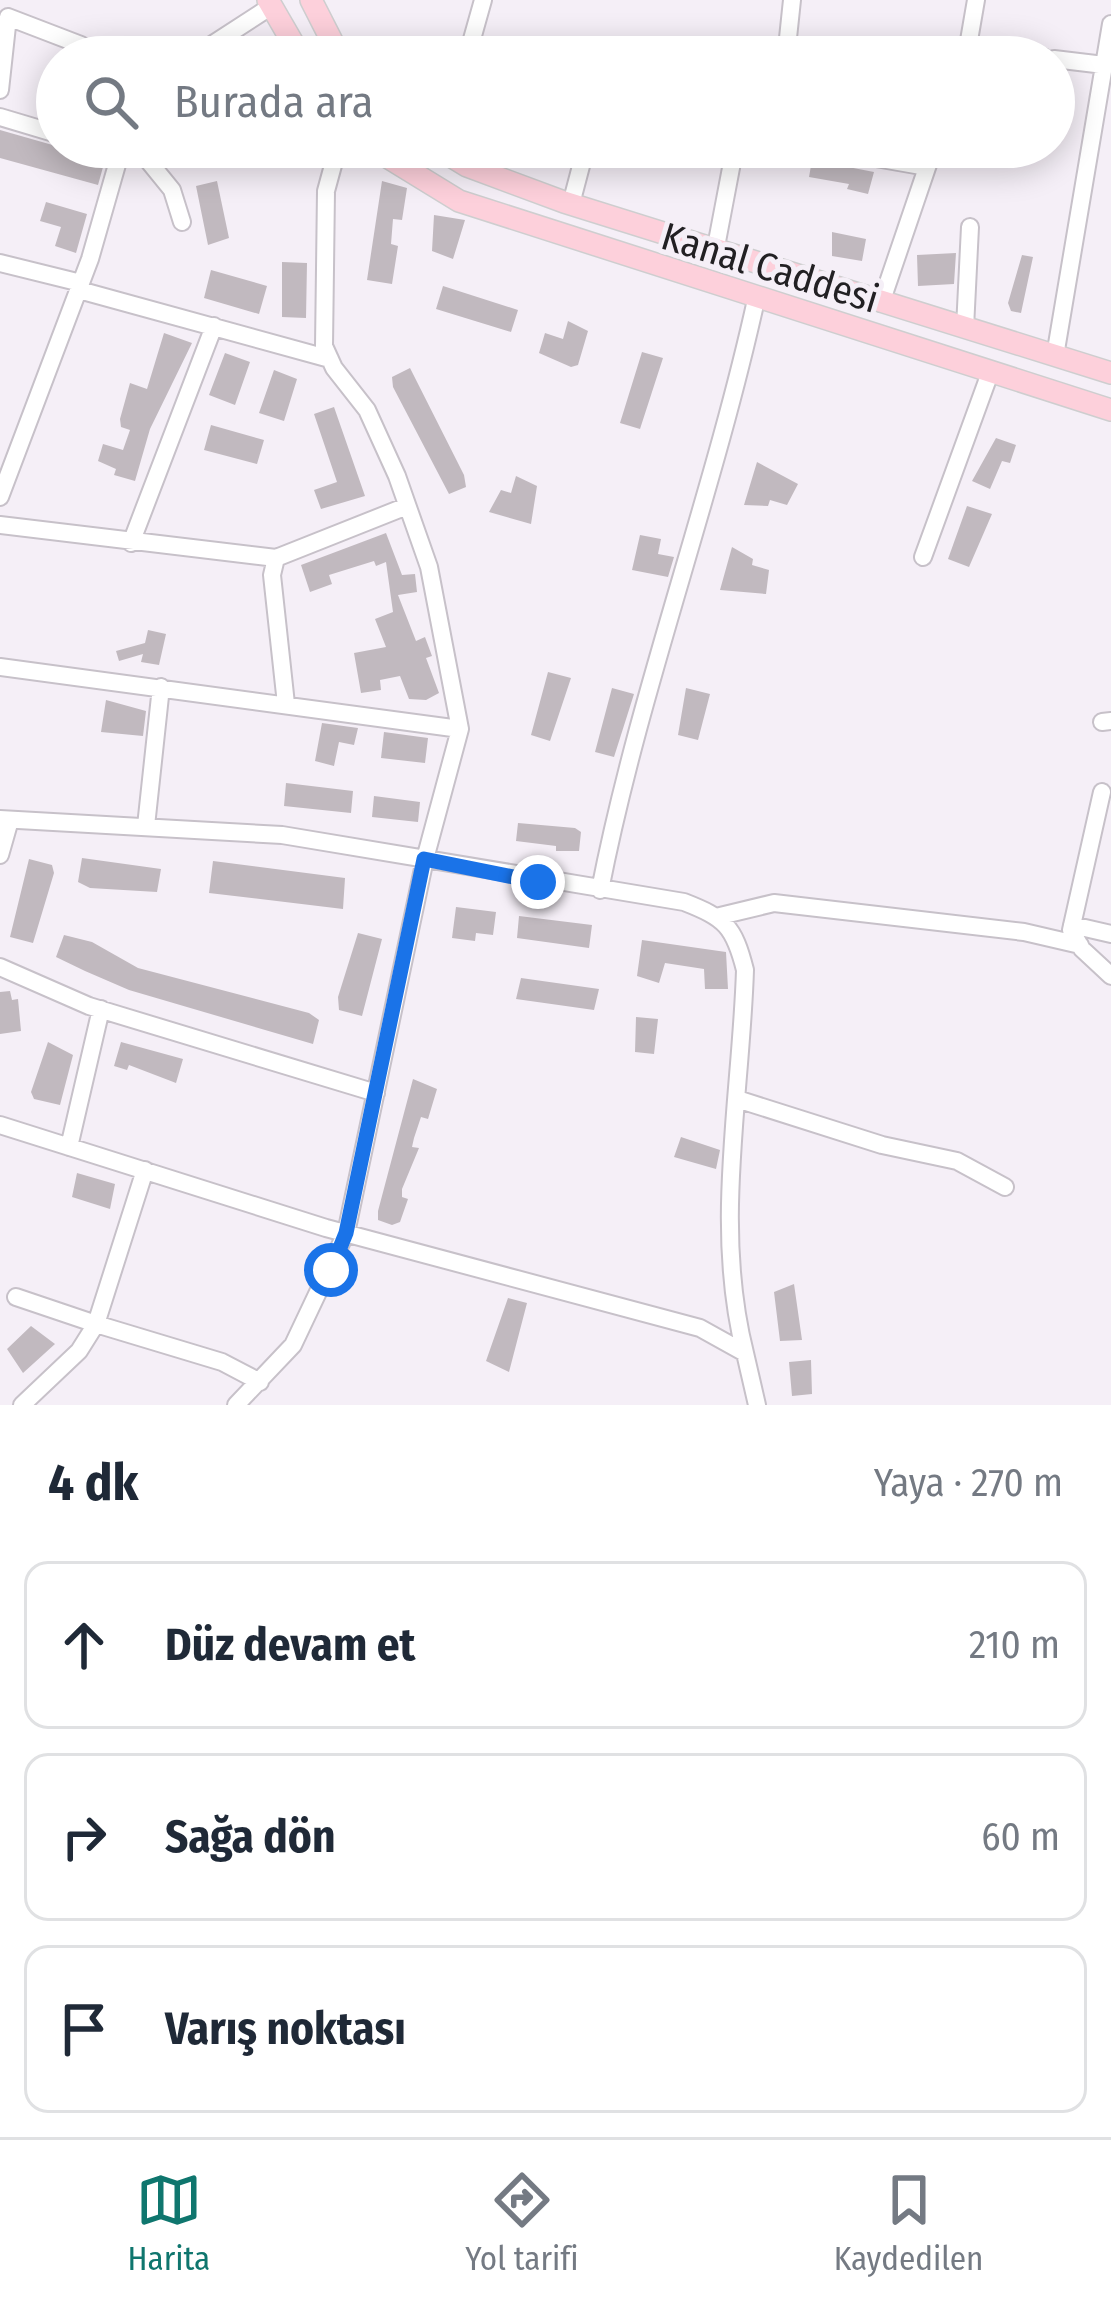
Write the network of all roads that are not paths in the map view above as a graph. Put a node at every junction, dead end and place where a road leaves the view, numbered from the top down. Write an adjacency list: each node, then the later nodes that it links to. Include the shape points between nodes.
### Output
1 (310, 0): 10 (main road)
2 (483, 0): 11 (street)
3 (792, 0): 12 (street)
4 (976, 0): 13 (street)
5 (269, 4): 8 (street); 9 (main road)
6 (1111, 24): 15 (street)
7 (58, 36): 16 (street, via 8,17)
8 (224, 36)
9 (288, 36)
10 (329, 36)
11 (472, 36)
12 (788, 36)
13 (970, 36)
14 (1075, 61): 15 (street)
15 (1104, 65): 37 (street)
16 (0, 90)
17 (0, 117): 18 (street)
18 (36, 128)
19 (115, 168): 32 (street)
20 (145, 168): 28 (street, via 172,190)
21 (332, 168): 38 (street, via 323,272)
22 (405, 168): 33 (main road, via 458,201)
23 (472, 168): 27 (main road, Kanal Caddesi)
24 (580, 168): 27 (street)
25 (731, 168): 30 (street)
26 (927, 168): 34 (street)
27 (571, 204): 30 (main road, Kanal Caddesi)
28 (182, 222)
29 (970, 227): 36 (street)
30 (715, 252): 34 (main road, Kanal Caddesi)
31 (0, 262): 32 (street)
32 (80, 286): 35 (street); 42 (street)
33 (757, 301): 39 (main road); 57 (street)
34 (880, 303): 36 (main road, Kanal Caddesi)
35 (214, 326): 38 (street); 45 (street)
36 (965, 328): 37 (main road, Kanal Caddesi)
37 (1054, 356): 40 (main road, Kanal Caddesi)
38 (330, 359): 43 (street, via 367,410)
39 (990, 373): 41 (main road); 46 (street)
40 (1111, 373)
41 (1111, 410)
42 (0, 497)
43 (407, 506): 47 (street); 51 (street, via 439,608)
44 (0, 525): 45 (street)
45 (131, 543): 47 (street)
46 (923, 557)
47 (276, 558): 50 (street)
48 (0, 668): 49 (street)
49 (160, 687): 50 (street); 54 (street)
50 (286, 704): 51 (street)
51 (460, 729): 56 (street)
52 (1102, 792): 59 (street)
53 (5, 819): 54 (street); 55 (street)
54 (146, 826): 56 (street, via 282,835)
55 (0, 855)
56 (424, 859): 57 (street); 65 (street)
57 (600, 890): 58 (street, via 684,902)
58 (720, 916): 61 (street, via 774,903); 66 (street, via 745,970)
59 (1072, 925): 60 (street); 61 (street)
60 (1111, 934)
61 (1080, 945): 63 (street)
62 (0, 967): 64 (street)
63 (1111, 976)
64 (101, 1010): 65 (street); 68 (street)
65 (376, 1093): 71 (street)
66 (737, 1099): 70 (street, via 957,1161); 74 (street, via 729,1216 733,1306)
67 (0, 1125): 68 (street)
68 (69, 1147): 69 (street)
69 (145, 1170): 71 (street); 73 (street)
70 (1005, 1187)
71 (346, 1233): 74 (street, via 700,1328); 75 (street, via 293,1345)
72 (16, 1298): 73 (street)
73 (95, 1324): 75 (street, via 222,1362); 76 (street, via 79,1351)
74 (745, 1353): 78 (street)
75 (260, 1382): 77 (street)
76 (22, 1405)
77 (236, 1405)
78 (758, 1405)

